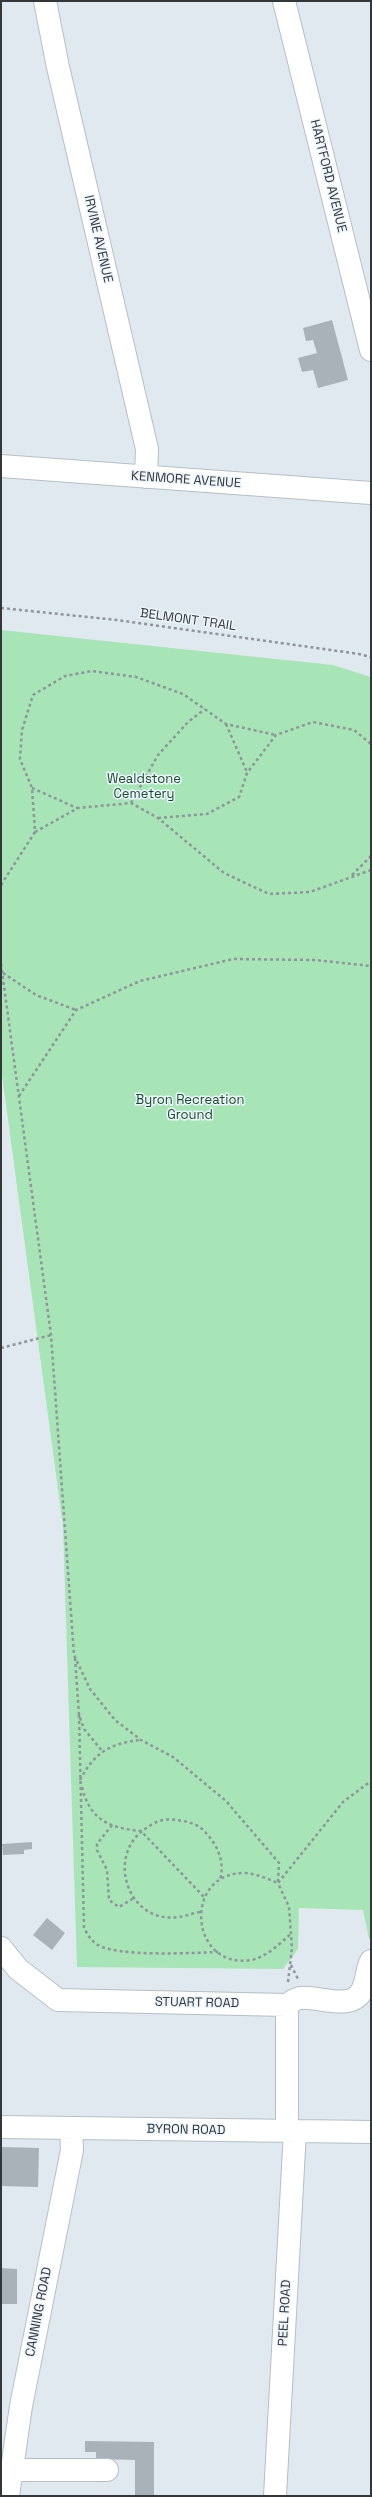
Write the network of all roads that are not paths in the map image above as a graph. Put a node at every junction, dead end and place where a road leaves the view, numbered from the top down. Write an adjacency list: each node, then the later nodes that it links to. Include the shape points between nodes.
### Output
1 (45, 1): 5 (street, IRVINE AVENUE, via 147,449)
2 (284, 1): 3 (street, HARTFORD AVENUE)
3 (371, 350)
4 (1, 466): 5 (street, KENMORE AVENUE)
5 (146, 477): 6 (street, KENMORE AVENUE)
6 (371, 493)
7 (1, 1948): 9 (street, STUART ROAD, via 18,1968 58,2000)
8 (371, 1961): 9 (street, STUART ROAD, via 366,1983 358,1997 345,2001 300,1998)
9 (287, 2004): 12 (street)
10 (1, 2127): 11 (street, BYRON ROAD)
11 (71, 2128): 12 (street, BYRON ROAD); 14 (street, CANNING ROAD, via 72,2150 21,2406)
12 (291, 2131): 13 (street, BYRON ROAD); 17 (street, PEEL ROAD)
13 (371, 2132)
14 (11, 2470): 15 (street); 16 (street, CANNING ROAD)
15 (107, 2470)
16 (8, 2496)
17 (275, 2496)

